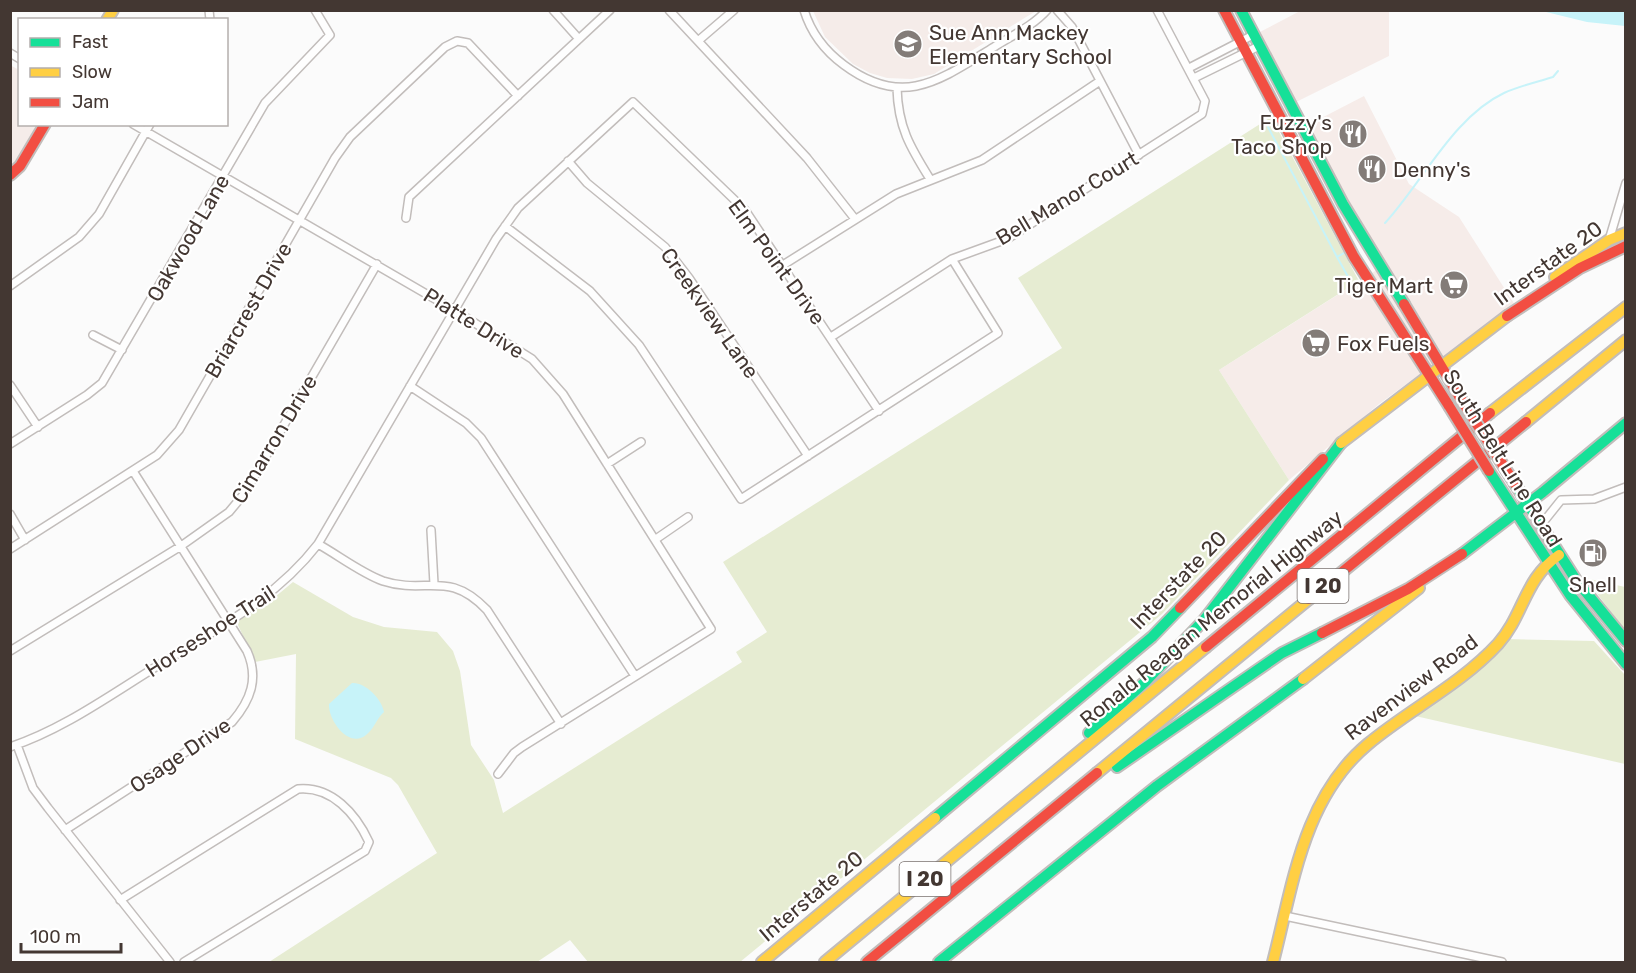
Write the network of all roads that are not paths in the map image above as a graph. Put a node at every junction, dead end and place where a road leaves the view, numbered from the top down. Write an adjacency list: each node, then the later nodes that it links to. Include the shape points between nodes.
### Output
1 (315, 10): 33 (street, Oakwood Lane, via 330,35 272,94)
2 (553, 10): 13 (street)
3 (610, 10): 13 (street)
4 (669, 10): 14 (street)
5 (734, 10): 14 (street)
6 (804, 10): 21 (street, via 820,43 838,61 860,76)
7 (1047, 10): 21 (street, via 947,76 911,88)
8 (1057, 10): 20 (street, via 1072,27)
9 (1157, 10): 18 (street)
10 (1224, 10): 15 (main road, South Belt Line Road)
11 (1241, 10): 12 (main road, South Belt Line Road)
12 (1253, 35): 15 (street); 16 (main road, South Belt Line Road)
13 (579, 39): 22 (street)
14 (698, 41): 39 (street, via 807,158)
15 (1240, 42): 17 (main road, South Belt Line Road); 18 (street)
16 (1259, 46): 17 (street); 30 (main road, South Belt Line Road)
17 (1245, 53): 19 (street); 31 (main road, South Belt Line Road)
18 (1189, 68): 19 (street)
19 (1194, 78): 28 (street, Bell Manor Court, via 1205,101 1202,114)
20 (1100, 81): 28 (street); 34 (street, via 982,160)
21 (897, 88): 34 (street, via 903,131)
22 (518, 96): 38 (street, via 409,197); 40 (street, Briarcrest Drive, via 468,43 457,41 445,47 350,137)
23 (633, 102): 29 (street, Horseshoe Trail); 47 (street, Elm Point Drive, via 745,210)
24 (44, 126): 32 (main road, via 20,166)
25 (137, 126): 27 (street, Platte Drive)
26 (149, 126): 27 (street)
27 (146, 132): 33 (street, Platte Drive); 50 (street, via 99,214 79,237)
28 (1138, 155): 45 (street, Bell Manor Court, via 1007,239)
29 (568, 161): 41 (street, Horseshoe Trail, via 518,208); 68 (street, Creekview Lane, via 587,183 665,247)
30 (1323, 167): 31 (main road); 36 (main road, South Belt Line Road)
31 (1311, 174): 37 (main road, South Belt Line Road)
32 (10, 175)
33 (224, 177): 40 (street, Platte Drive); 57 (street, Oakwood Lane)
34 (930, 179): 39 (street)
35 (1626, 183): 43 (street)
36 (1343, 204): 37 (main road); 48 (main road, South Belt Line Road)
37 (1330, 211): 49 (main road, South Belt Line Road)
38 (406, 218)
39 (855, 219): 47 (street)
40 (300, 220): 46 (street, Platte Drive); 70 (street, Briarcrest Drive, via 179,430 157,455)
41 (505, 226): 52 (street, Horseshoe Trail); 68 (street, via 590,291 639,345 741,499)
42 (1626, 233): 43 (main road, Interstate 20)
43 (1609, 240): 53 (main road, Interstate 20)
44 (1626, 246): 53 (main road, via 1580,268)
45 (952, 259): 55 (street, Bell Manor Court); 62 (street, via 998,333)
46 (377, 264): 52 (street, Platte Drive); 81 (street, Cimarron Drive, via 244,494 229,512)
47 (783, 265): 55 (street, Elm Point Drive)
48 (1384, 274): 49 (main road); 58 (main road, South Belt Line Road)
49 (1370, 283): 59 (main road, South Belt Line Road)
50 (10, 286)
51 (1626, 307): 95 (main road, Ronald Reagan Memorial Highway / I 20, via 1547,366)
52 (454, 310): 61 (street, Horseshoe Trail); 69 (street, Platte Drive, via 532,359 563,394)
53 (1507, 316): 58 (main road, Interstate 20)
54 (93, 335): 57 (street)
55 (831, 337): 62 (street, Elm Point Drive)
56 (1626, 340): 97 (main road, I 20)
57 (122, 350): 64 (street, Oakwood Lane, via 102,382)
58 (1441, 366): 59 (main road, Interstate 20); 72 (main road, South Belt Line Road, bridge)
59 (1428, 375): 66 (main road, Interstate 20); 73 (main road, South Belt Line Road, bridge)
60 (10, 385): 64 (street)
61 (410, 386): 80 (street, Horseshoe Trail); 91 (street, via 482,438)
62 (879, 411): 68 (street)
63 (1626, 423): 72 (main road)
64 (38, 427): 67 (street, Oakwood Lane)
65 (641, 442): 69 (street)
66 (1341, 443): 95 (main road, via 1183,644); 102 (main road, Interstate 20, via 1152,637)
67 (10, 444)
68 (808, 456)
69 (607, 464): 78 (street, Platte Drive)
70 (133, 471): 79 (street, Briarcrest Drive); 81 (street, Osage Drive)
71 (1626, 487): 76 (street, via 1594,499 1561,500)
72 (1527, 504): 73 (main road); 76 (main road, South Belt Line Road)
73 (1515, 513): 83 (main road); 85 (main road, South Belt Line Road)
74 (10, 514): 79 (street)
75 (688, 517): 78 (street)
76 (1541, 525): 84 (main road, South Belt Line Road)
77 (431, 530): 86 (street)
78 (656, 539): 91 (street, Platte Drive, via 711,630)
79 (25, 540): 82 (street, Briarcrest Drive)
80 (318, 544): 86 (street, via 383,581); 87 (street, Horseshoe Trail, via 279,587)
81 (181, 546): 87 (street, Osage Drive); 89 (street, Cimarron Drive)
82 (10, 549)
83 (1462, 554): 97 (main road, via 1408,589 1245,676); 105 (main road, via 1332,658 1157,786)
84 (1559, 555): 85 (main road, Ravenview Road); 88 (main road, South Belt Line Road)
85 (1547, 564): 90 (main road, South Belt Line Road); 99 (main road, Ravenview Road, via 1537,573 1508,632 1482,661 1380,732 1355,753 1326,790 1306,833)
86 (434, 584): 92 (street, via 464,591 487,610)
87 (229, 621): 93 (street, Horseshoe Trail, via 90,708); 96 (street, Osage Drive, via 247,651 255,678 241,712 221,731)
88 (1626, 641)
89 (10, 651)
90 (1626, 664)
91 (635, 676): 92 (street)
92 (561, 724): 94 (street, via 514,753)
93 (14, 746): 96 (street, via 33,788)
94 (498, 774)
95 (1025, 795): 103 (main road, Ronald Reagan Memorial Highway / I 20)
96 (65, 830): 98 (street)
97 (1022, 835): 104 (main road, I 20)
98 (120, 900): 100 (street); 101 (street, via 298,789 318,790 348,808 369,842 365,851)
99 (1285, 916): 106 (main road, Ravenview Road); 107 (street)
100 (170, 963)
101 (184, 963)
102 (762, 963)
103 (825, 963)
104 (867, 963)
105 (939, 963)
106 (1273, 963)
107 (1502, 963)

